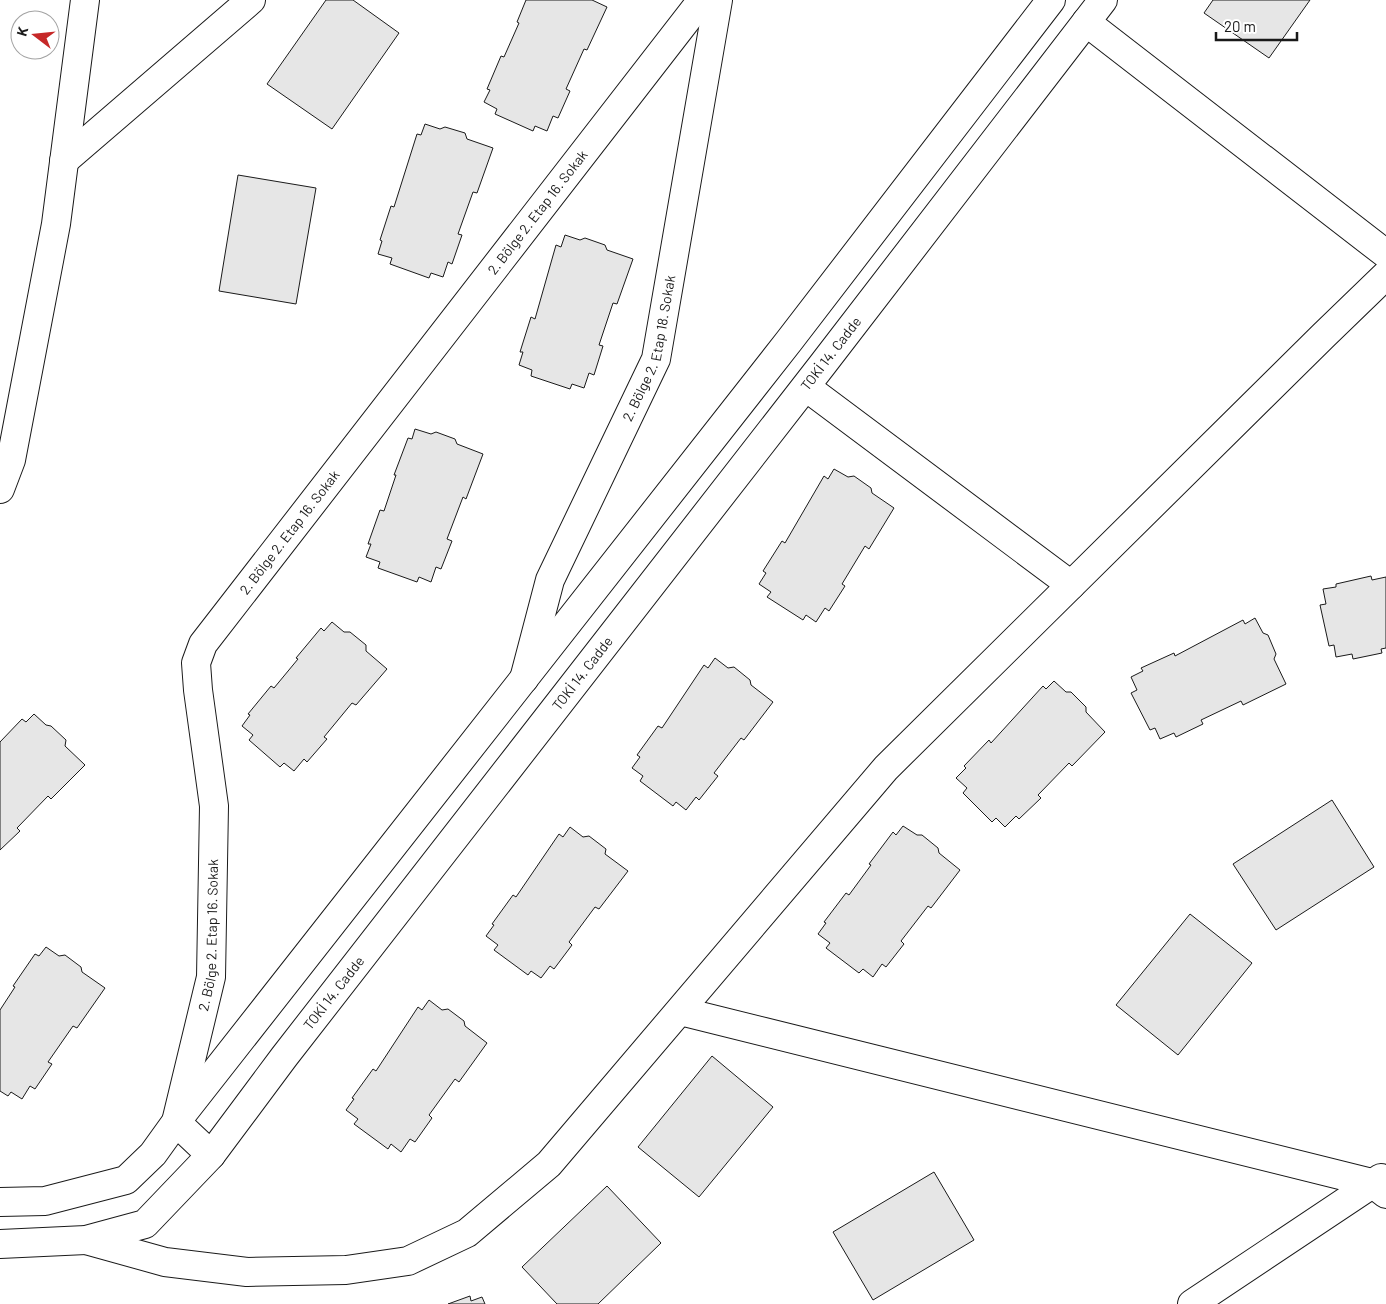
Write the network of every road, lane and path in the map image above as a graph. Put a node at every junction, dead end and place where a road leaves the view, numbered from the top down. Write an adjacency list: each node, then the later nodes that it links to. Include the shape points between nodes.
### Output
1 (85, 0): 8 (street)
2 (251, 0): 8 (street)
3 (702, 0): 16 (street, 2. Bölge 2. Etap 16. Sokak, via 203,644 196,663 214,806 211,977)
4 (718, 0): 14 (street, 2. Bölge 2. Etap 18. Sokak, via 656,359 550,580)
5 (1051, 0): 14 (street, via 789,342)
6 (1103, 0): 7 (street, TOKİ 14. Cadde)
7 (1086, 22): 9 (street); 11 (street, TOKİ 14. Cadde)
8 (64, 161): 12 (street, via 56,224 12,460)
9 (1386, 254)
10 (1386, 275): 13 (street)
11 (806, 387): 13 (street); 17 (street, TOKİ 14. Cadde)
12 (0, 489)
13 (1071, 585): 15 (street, via 886,768)
14 (524, 679): 16 (street)
15 (680, 1011): 18 (street); 20 (street, via 549,1164 467,1233 408,1262 346,1270 247,1272 165,1262)
16 (176, 1122): 17 (street); 19 (street, via 153,1154 126,1180 45,1201)
17 (211, 1155): 20 (street, TOKİ 14. Cadde, via 145,1224)
18 (1381, 1184): 22 (street)
19 (0, 1202)
20 (86, 1240): 21 (street, TOKİ 14. Cadde)
21 (0, 1244)
22 (1192, 1304)

